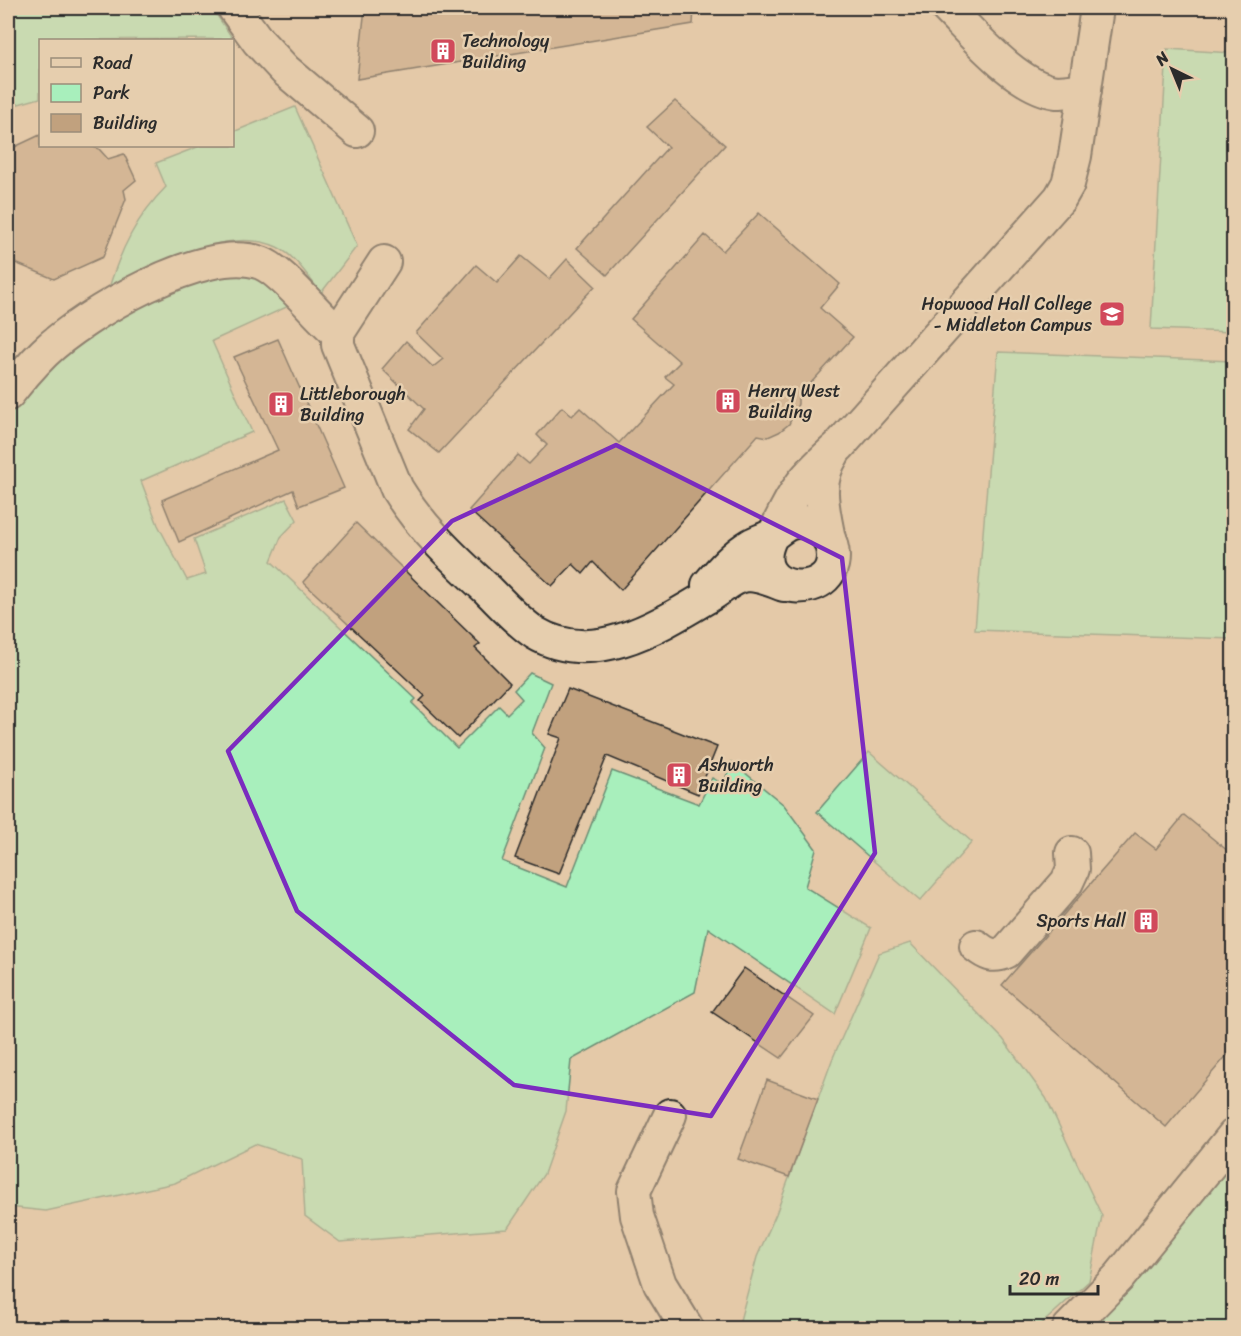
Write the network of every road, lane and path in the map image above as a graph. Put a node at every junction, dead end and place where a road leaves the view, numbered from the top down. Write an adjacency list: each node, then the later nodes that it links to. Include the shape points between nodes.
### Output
1 (234, 8): 5 (street, via 285,70)
2 (947, 8): 4 (street, via 1005,64 1040,87 1057,92)
3 (1099, 12): 4 (street)
4 (1085, 89): 9 (street, via 1072,172 1060,198)
5 (357, 131)
6 (384, 262): 7 (street)
7 (338, 333): 8 (street, via 274,270 246,258 230,258 204,263 162,280 90,317 45,352); 13 (street, via 338,345 397,489 409,509 521,621 547,639 590,647 635,636)
8 (8, 394)
9 (839, 446): 10 (street, via 798,487); 11 (street, via 828,462 821,488)
10 (774, 532): 11 (street, via 786,524 809,523); 12 (street, via 766,545 765,557 768,569); 13 (street, via 729,561)
11 (829, 539): 12 (street, via 832,562 822,579 806,588)
12 (784, 585): 13 (street, via 747,575)
13 (691, 606)
14 (1072, 853): 15 (street, via 1073,869 1067,882 1006,952 998,956 987,954)
15 (976, 946)
16 (670, 1115): 18 (street, via 634,1191 637,1216 660,1284)
17 (1233, 1135): 19 (street, via 1119,1277)
18 (687, 1329)
19 (1069, 1329)

